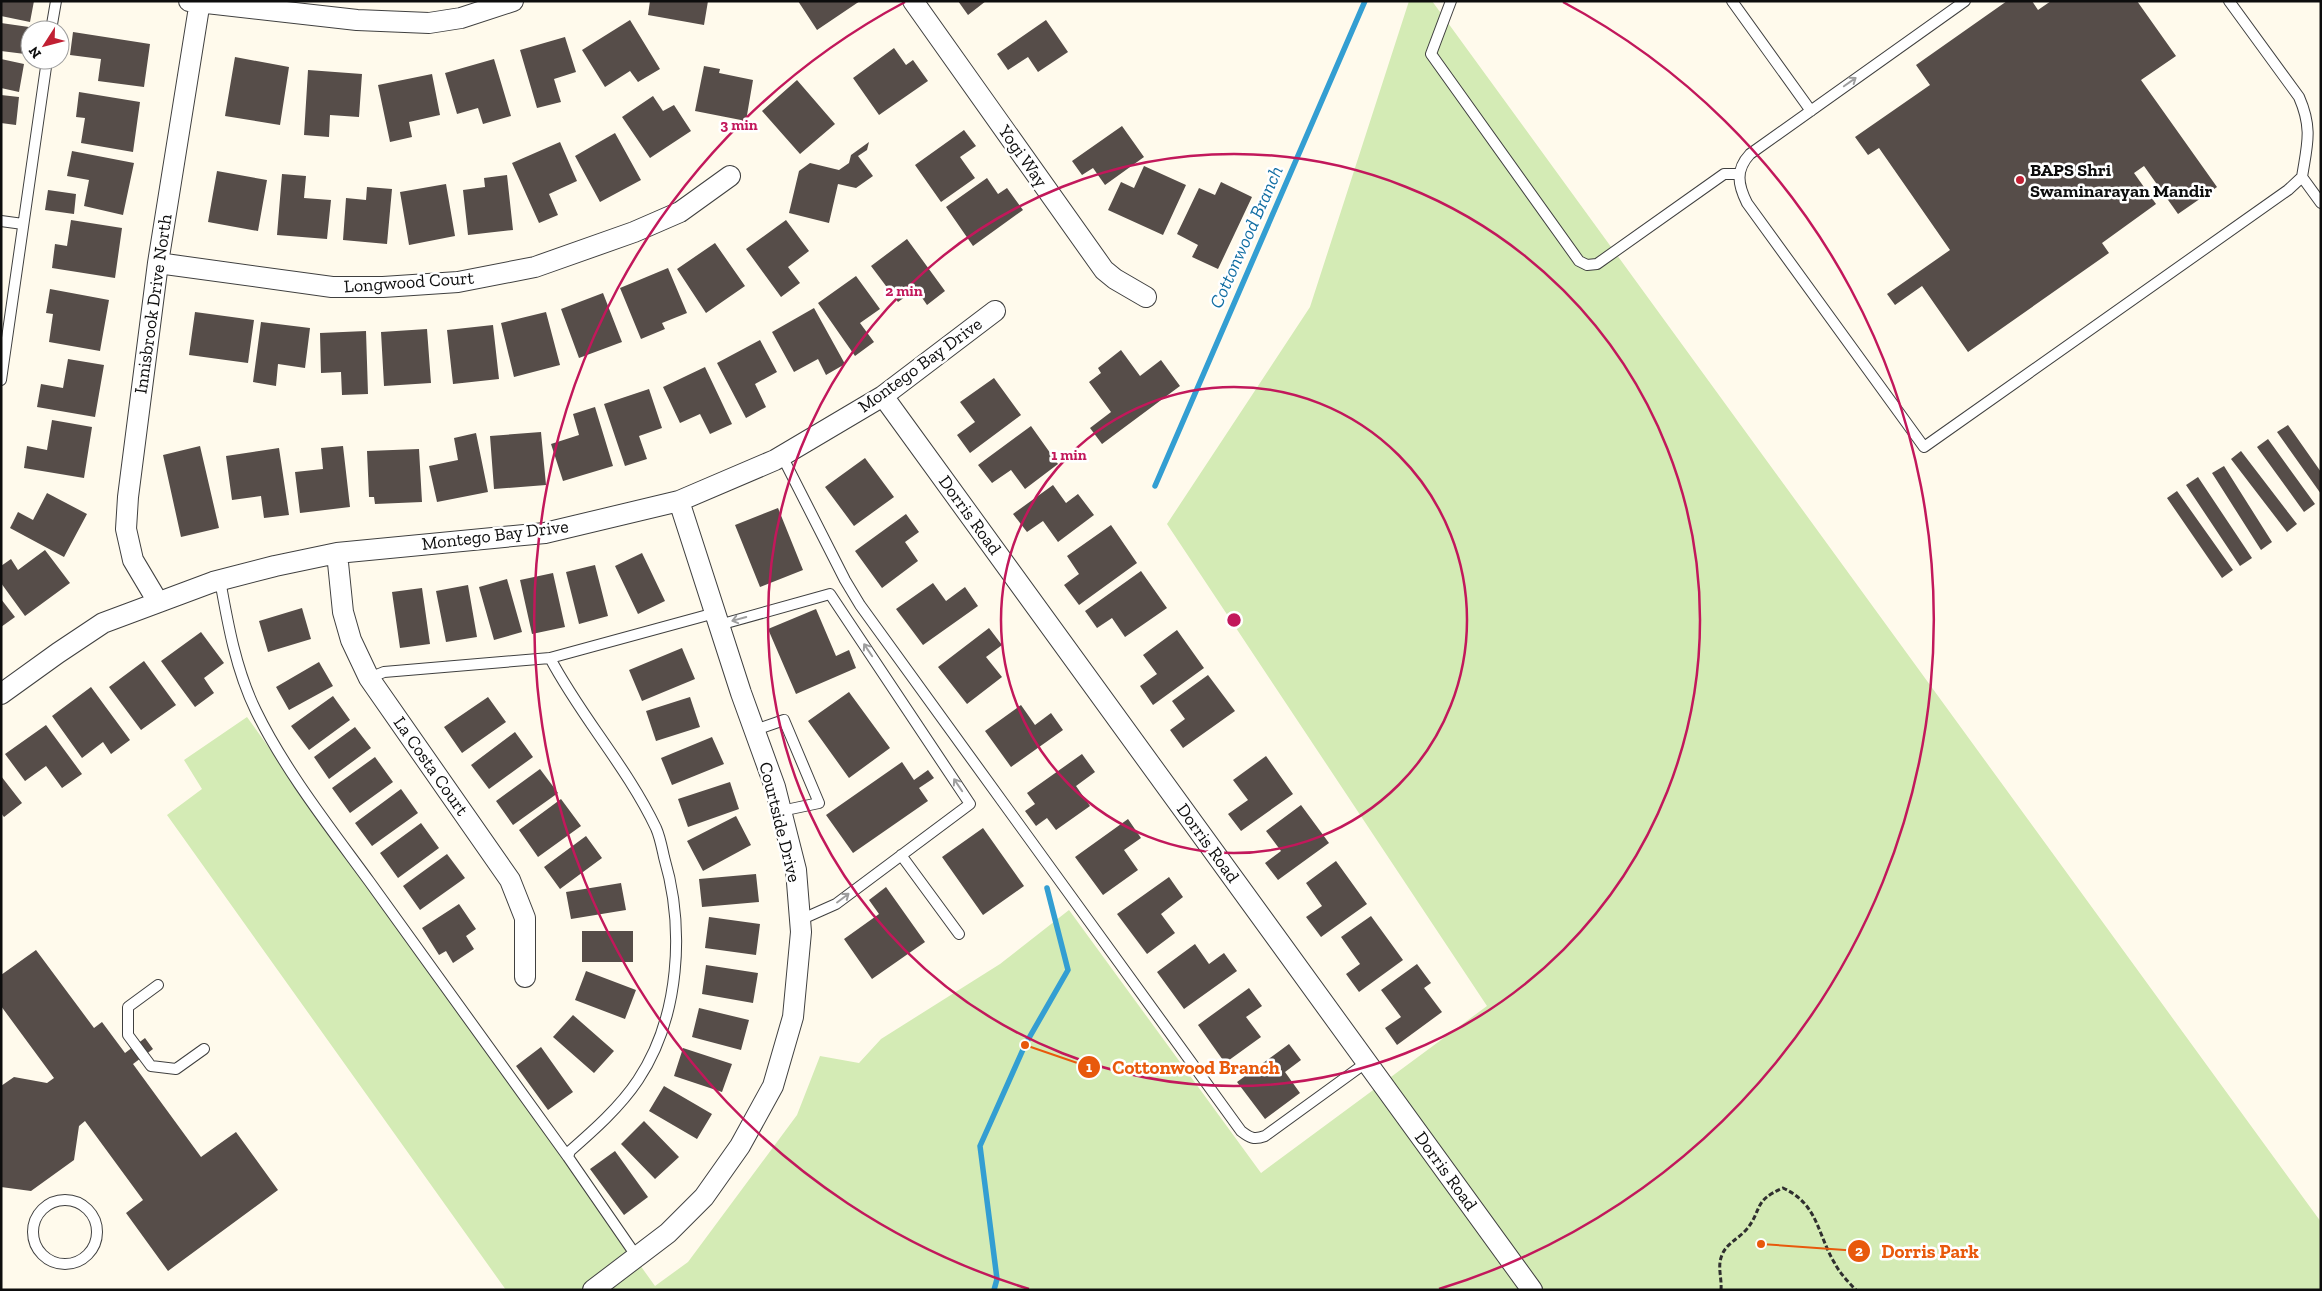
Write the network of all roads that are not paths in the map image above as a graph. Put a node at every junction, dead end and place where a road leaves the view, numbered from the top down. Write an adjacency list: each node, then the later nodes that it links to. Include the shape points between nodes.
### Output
1 (56, 1): 9 (lane)
2 (513, 1): 8 (street, via 461,18 429,23 357,20)
3 (913, 1): 19 (street, Yogi Way, via 1104,270)
4 (1451, 1): 12 (lane, via 1431,54 1579,262 1597,264 1724,174)
5 (1732, 1): 11 (lane)
6 (1965, 1): 11 (lane, one-way to 6)
7 (2230, 1): 14 (lane, via 2299,97 2307,115 2309,131)
8 (196, 2): 18 (street, Innisbrook Drive North)
9 (53, 20)
10 (46, 70): 17 (lane)
11 (1811, 111): 12 (lane, via 1750,154)
12 (1739, 174): 14 (lane, via 1739,188 1747,203 1924,447)
13 (730, 176): 18 (street, Longwood Court, via 680,212 634,232 535,267 458,282 332,287)
14 (2302, 178): 15 (lane)
15 (2321, 203)
16 (1, 221): 17 (lane)
17 (23, 224): 21 (lane)
18 (158, 263): 27 (street, Innisbrook Drive North, via 126,529 132,560)
19 (1146, 297)
20 (995, 311): 22 (street, Montego Bay Drive)
21 (1, 380)
22 (884, 396): 23 (street, Montego Bay Drive); 40 (street, Dorris Road)
23 (782, 456): 24 (street, Montego Bay Drive); 40 (lane, via 860,605 1241,1131 1250,1138 1265,1136)
24 (679, 501): 25 (street, Montego Bay Drive, via 545,534); 28 (street, Courtside Drive)
25 (336, 553): 26 (street, Montego Bay Drive); 30 (street, La Costa Court, via 343,612 351,640)
26 (220, 580): 27 (street, Montego Bay Drive); 41 (lane, via 230,634 243,677 268,733 322,815)
27 (158, 602): 31 (street, Montego Bay Drive, via 103,624)
28 (717, 619): 29 (lane); 32 (street, Courtside Drive); 34 (lane, one-way to 28, via 970,804 830,594)
29 (550, 658): 30 (lane, via 384,672); 41 (lane, via 567,691 633,785 656,830 669,874 676,915 676,967 668,1007 654,1049 638,1079 618,1104 570,1151)
30 (369, 678): 37 (street, La Costa Court, via 510,880 525,918)
31 (1, 694)
32 (755, 730): 33 (street, Courtside Drive); 33 (lane, via 784,720 819,804)
33 (781, 811): 35 (street, Courtside Drive, via 796,870)
34 (901, 855): 35 (lane, one-way to 34, via 836,904); 36 (lane)
35 (800, 920): 42 (street, Courtside Drive, via 793,1017 773,1086 740,1146 704,1197 668,1233)
36 (959, 934)
37 (525, 976)
38 (158, 985): 39 (lane, via 128,1007 128,1035 151,1066 176,1069)
39 (204, 1049)
40 (1367, 1062): 45 (street, Dorris Road)
41 (568, 1157): 42 (lane)
42 (637, 1257): 44 (street, Courtside Drive)
43 (72, 1264): 43 (lane, via 52,1262 36,1248 33,1237 36,1217 52,1203 73,1201 91,1214 95,1224 97,1234 92,1249)
44 (593, 1290)
45 (1532, 1290)

